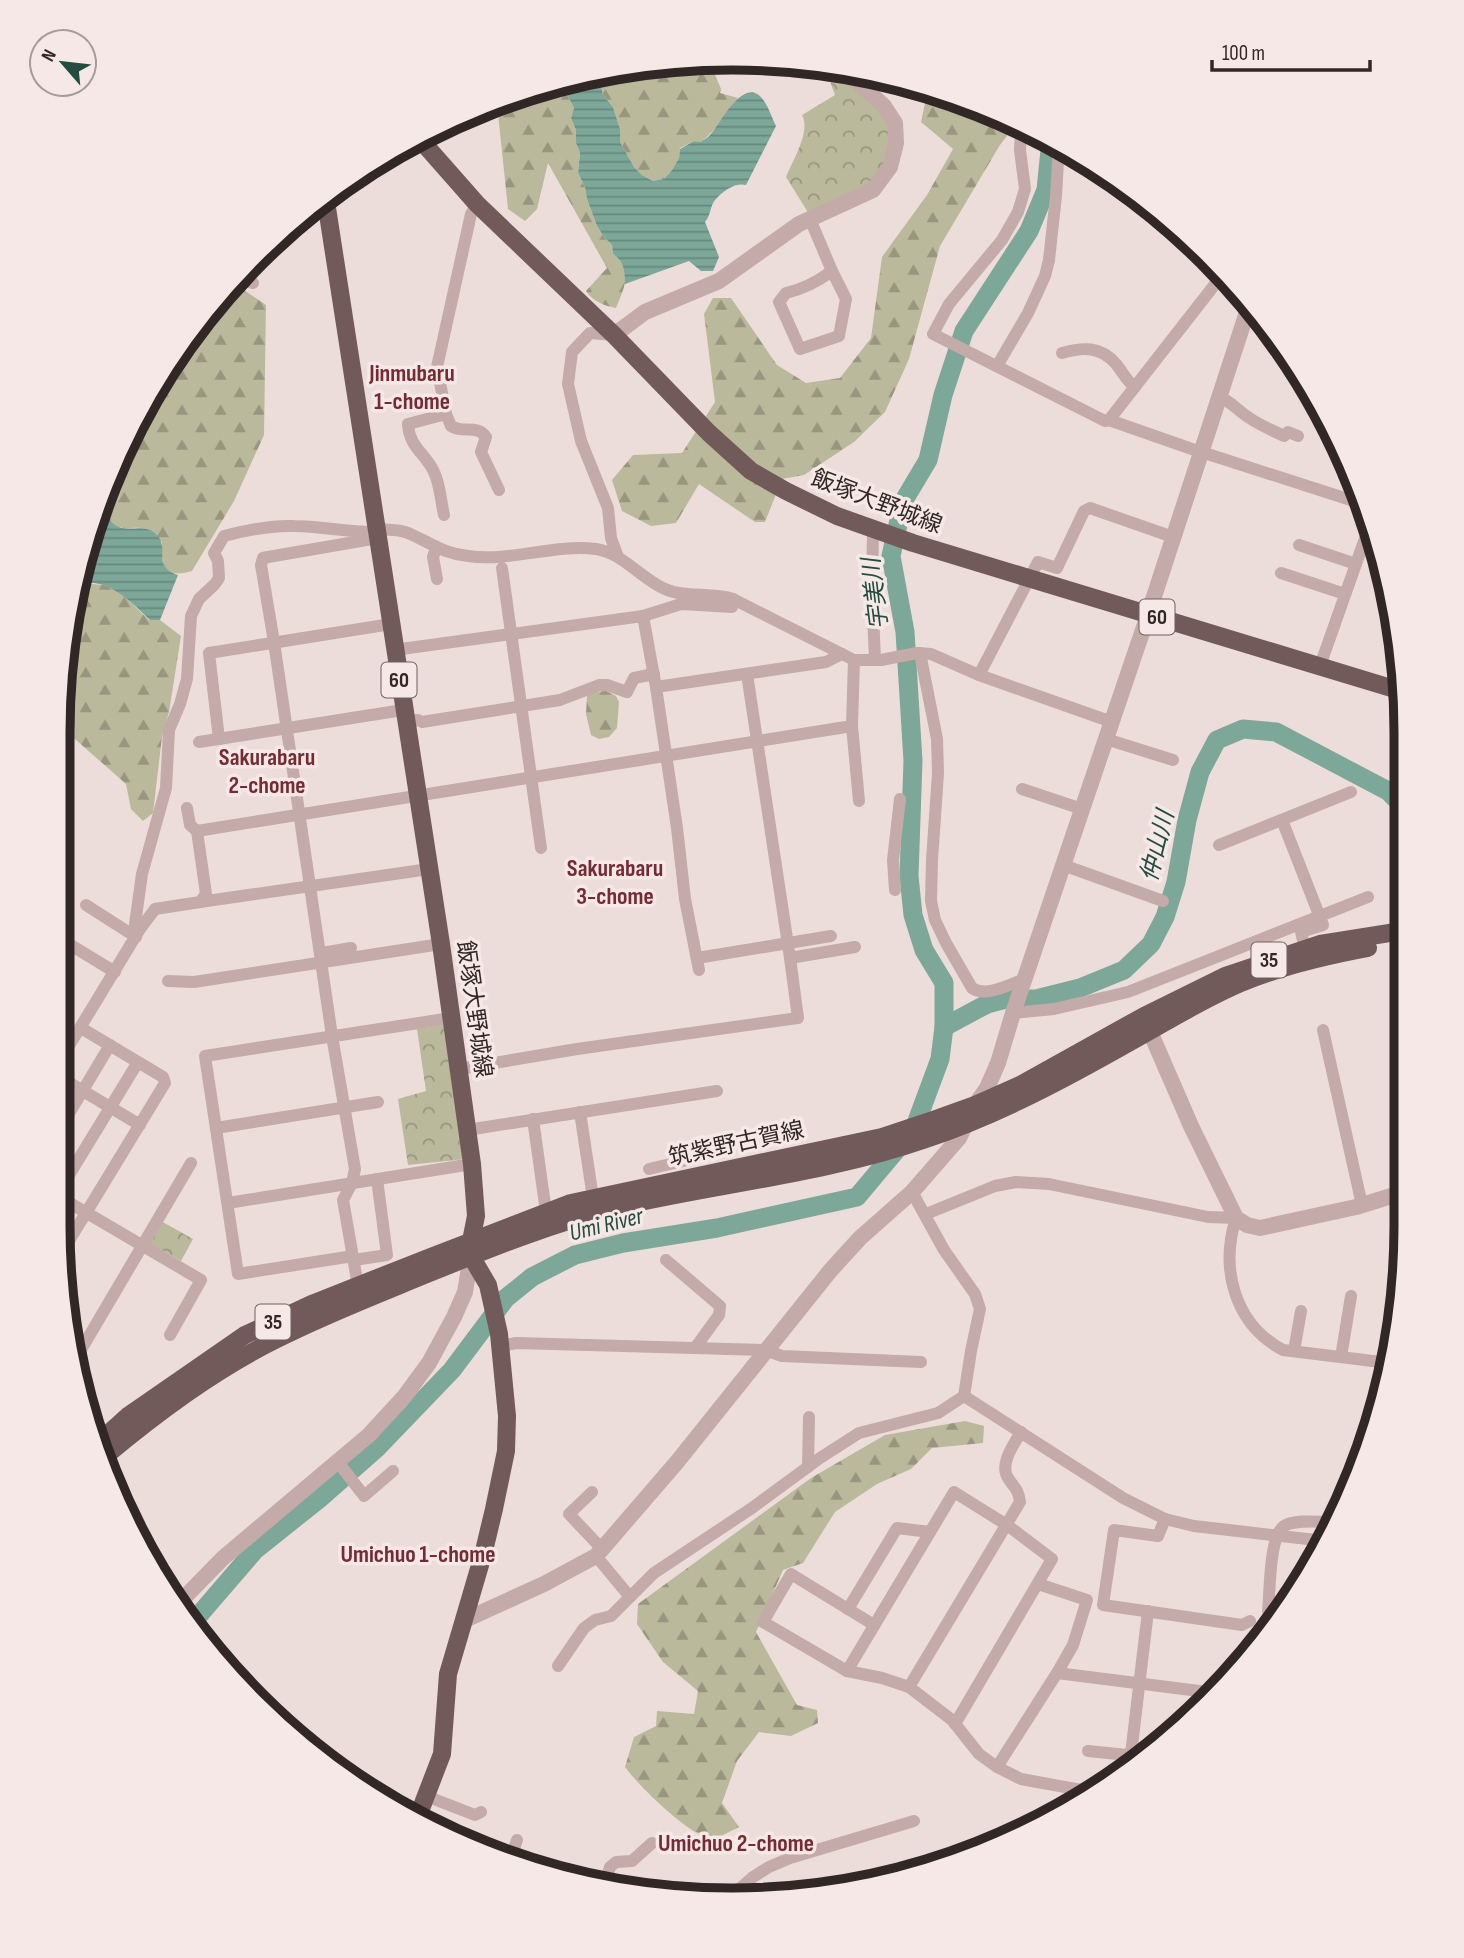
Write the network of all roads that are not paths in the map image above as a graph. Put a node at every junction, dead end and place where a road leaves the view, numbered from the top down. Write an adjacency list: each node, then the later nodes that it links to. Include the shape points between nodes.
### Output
1 (859, 83): 7 (street, via 895,123 890,167 873,190)
2 (1021, 136): 13 (street, via 1025,189 1018,212 1002,240 949,304 933,334)
3 (425, 145): 5 (main road, 飯塚大野城線 / 60)
4 (1058, 156): 13 (street, via 1045,276)
5 (477, 204): 11 (main road, 飯塚大野城線 / 60); 16 (street, via 471,214 438,367)
6 (327, 209): 24 (main road, 飯塚大野城線 / 60)
7 (810, 219): 8 (street); 11 (street, via 719,281 645,312)
8 (831, 271): 8 (street, via 814,284 786,293 779,302 800,349 839,336 846,299)
9 (1217, 282): 14 (street)
10 (1246, 315): 15 (street)
11 (614, 335): 23 (main road, 飯塚大野城線 / 60, via 751,471 837,516); 29 (street, via 590,333 572,352 568,384 580,441 608,509)
12 (1062, 353): 14 (street, via 1079,348 1098,350 1116,363)
13 (997, 366): 17 (street)
14 (1135, 387): 17 (street)
15 (1219, 397): 18 (street, via 1259,424 1284,436 1288,432); 19 (street)
16 (446, 414): 20 (street, via 454,429 482,431 486,437 481,453); 22 (street, via 408,424 416,449 434,472)
17 (1109, 420): 19 (street)
18 (1298, 436)
19 (1201, 450): 21 (street); 25 (street)
20 (499, 490)
21 (1352, 500)
22 (444, 515)
23 (877, 530): 34 (main road, 飯塚大野城線 / 60); 45 (street, via 872,590)
24 (377, 533): 28 (street, via 406,532); 39 (main road, 飯塚大野城線 / 60); 41 (street, via 263,558); 85 (street, via 293,526 223,536 214,553 219,578 199,599 191,616 187,679 169,730 166,788 138,891)
25 (1173, 537): 34 (street, via 1090,508 1058,568 1038,562); 37 (street)
26 (1365, 539): 30 (street)
27 (1299, 545): 30 (street)
28 (436, 548): 29 (street, via 487,559 569,548); 33 (street)
29 (618, 557): 36 (street, via 666,590)
30 (1356, 564): 35 (street)
31 (502, 568): 40 (street)
32 (1281, 573): 35 (street)
33 (437, 579)
34 (1029, 579): 37 (main road, 飯塚大野城線 / 60); 48 (street)
35 (1345, 594): 46 (street)
36 (733, 599): 38 (street, via 732,607 681,604); 44 (street)
37 (1148, 615): 46 (main road, 飯塚大野城線 / 60); 53 (street)
38 (642, 616): 40 (street); 49 (street)
39 (391, 624): 41 (street); 42 (main road, 飯塚大野城線 / 60)
40 (511, 634): 42 (street); 51 (street)
41 (274, 642): 55 (street); 56 (street, via 209,653)
42 (394, 650): 52 (main road, 飯塚大野城線 / 60)
43 (919, 653): 45 (street); 48 (street); 99 (street, via 937,739 929,860 935,920 972,988 981,993)
44 (848, 657): 45 (street); 47 (street); 54 (street)
45 (878, 660)
46 (1320, 666): 50 (main road, 飯塚大野城線 / 60)
47 (747, 674): 49 (street); 59 (street)
48 (979, 676): 53 (street)
49 (655, 680): 51 (street, via 634,678 627,692 599,685 561,700); 60 (street)
50 (1393, 689)
51 (522, 706): 52 (street, via 422,722); 62 (street)
52 (404, 716): 55 (street); 65 (main road, 飯塚大野城線 / 60)
53 (1112, 722): 57 (street)
54 (852, 726): 59 (street); 67 (street)
55 (286, 728): 56 (street); 70 (street)
56 (219, 739): 58 (street)
57 (1106, 739): 61 (street); 69 (street)
58 (199, 742)
59 (757, 743): 60 (street); 87 (street)
60 (667, 757): 62 (street); 87 (street, via 698,964)
61 (1173, 760)
62 (532, 778): 65 (street); 74 (street)
63 (1022, 789): 69 (street)
64 (1351, 792): 71 (street)
65 (417, 796): 70 (street); 76 (main road, 飯塚大野城線 / 60)
66 (900, 799): 78 (street, via 893,850)
67 (859, 801)
68 (187, 808): 72 (street, via 190,825)
69 (1082, 809): 75 (street)
70 (300, 814): 72 (street); 77 (street)
71 (1282, 820): 73 (street); 83 (street)
72 (197, 831): 81 (street, via 206,894)
73 (1219, 845)
74 (541, 848)
75 (1063, 865): 80 (street); 99 (street)
76 (429, 869): 77 (street); 88 (main road, 飯塚大野城線 / 60)
77 (311, 887): 81 (street); 95 (street)
78 (895, 890)
79 (1368, 897): 83 (street)
80 (1163, 901)
81 (200, 902): 85 (street, via 155,909)
82 (86, 905): 85 (street)
83 (1320, 914): 94 (street, via 1323,925 1301,932); 100 (street, via 1128,992)
84 (1394, 932): 94 (main road, 筑紫野古賀線 / 35)
85 (138, 933): 97 (street)
86 (831, 936): 87 (street)
87 (788, 943): 96 (street)
88 (440, 944): 95 (street); 101 (main road, 飯塚大野城線 / 60)
89 (1394, 944): 102 (main road, 筑紫野古賀線 / 35, via 1284,968)
90 (72, 946): 93 (street); 97 (street)
91 (855, 947): 96 (street)
92 (351, 948): 95 (street)
93 (70, 949)
94 (1305, 949): 102 (main road, 筑紫野古賀線 / 35, via 1225,976)
95 (322, 958): 98 (street, via 194,982); 105 (street)
96 (790, 958): 109 (street, via 798,1018)
97 (115, 972): 103 (street)
98 (168, 981)
99 (1024, 981): 100 (street)
100 (1013, 1013): 114 (street, via 998,1063)
101 (451, 1018): 105 (street); 109 (main road, 飯塚大野城線 / 60)
102 (1147, 1023): 114 (main road, 筑紫野古賀線 / 35); 120 (main road, 筑紫野古賀線 / 35, via 1074,1073); 140 (street)
103 (81, 1028): 106 (street); 107 (street)
104 (1323, 1030): 136 (street)
105 (332, 1035): 115 (street); 122 (street, via 205,1056)
106 (70, 1045)
107 (110, 1045): 108 (street); 111 (street)
108 (138, 1062): 116 (street); 121 (street, via 163,1077 165,1083)
109 (459, 1069): 123 (main road, 飯塚大野城線 / 60)
110 (70, 1083): 111 (street)
111 (83, 1091): 116 (street); 117 (street)
112 (717, 1091): 118 (street)
113 (378, 1102): 115 (street)
114 (975, 1105): 120 (street); 127 (main road, 筑紫野古賀線 / 35, via 882,1137)
115 (344, 1107): 122 (street); 130 (street, via 355,1169)
116 (110, 1108): 121 (street); 128 (street)
117 (70, 1112)
118 (580, 1112): 119 (street); 133 (street)
119 (533, 1119): 123 (street); 137 (street)
120 (966, 1124): 131 (street); 143 (main road, 筑紫野古賀線 / 35, via 868,1156 625,1206)
121 (140, 1125): 138 (street)
122 (216, 1128): 135 (street)
123 (467, 1130): 126 (main road, 飯塚大野城線 / 60)
124 (701, 1148): 127 (street, via 696,1158)
125 (191, 1163): 142 (street)
126 (472, 1164): 129 (street); 143 (main road, 飯塚大野城線 / 60, via 476,1216)
127 (654, 1174): 133 (main road, 筑紫野古賀線 / 35)
128 (70, 1175)
129 (377, 1179): 130 (street); 144 (street, via 387,1255)
130 (352, 1183): 135 (street); 144 (street, via 343,1200)
131 (912, 1192): 139 (street); 153 (street, via 860,1238)
132 (1394, 1195): 136 (street)
133 (593, 1198): 137 (main road, 筑紫野古賀線 / 35)
134 (70, 1203): 138 (street)
135 (228, 1203): 144 (street, via 238,1274)
136 (1362, 1205): 140 (street, via 1260,1228)
137 (546, 1212): 143 (main road, 筑紫野古賀線 / 35)
138 (86, 1214): 141 (street); 142 (street)
139 (926, 1214): 140 (street, via 1016,1182 1049,1184 1208,1217); 158 (street, via 980,1309)
140 (1236, 1218): 154 (street, via 1230,1236 1230,1278 1239,1305 1271,1343)
141 (70, 1239)
142 (142, 1246): 149 (street, via 201,1280); 151 (street)
143 (471, 1249): 146 (main road, 筑紫野古賀線 / 35); 150 (main road, via 488,1285); 162 (main road, 筑紫野古賀線 / 35, via 272,1341 184,1394); 163 (street, via 465,1292 429,1363 404,1397)
144 (353, 1258): 146 (street)
145 (666, 1260): 152 (street, via 720,1307)
146 (358, 1286): 161 (main road, 筑紫野古賀線 / 35, via 243,1332)
147 (1351, 1296): 155 (street)
148 (1301, 1311): 154 (street)
149 (170, 1335)
150 (500, 1340): 152 (street); 180 (main road, via 506,1451)
151 (82, 1348)
152 (695, 1348): 153 (street)
153 (765, 1350): 156 (street, via 782,1356); 173 (street)
154 (1294, 1351): 155 (street)
155 (1341, 1357): 157 (street)
156 (921, 1362)
157 (1379, 1363)
158 (964, 1396): 160 (street); 164 (street, via 938,1413 859,1433)
159 (809, 1417): 164 (street)
160 (1021, 1432): 167 (street, via 1123,1498); 169 (street, via 1005,1463 1006,1476 1018,1489 1020,1502)
161 (104, 1437)
162 (110, 1452)
163 (340, 1464): 165 (street, via 362,1494); 175 (street, via 223,1558)
164 (808, 1467): 176 (street, via 654,1573)
165 (393, 1471)
166 (592, 1492): 173 (street, via 569,1514)
167 (1165, 1519): 171 (street); 178 (street, via 1158,1536 1114,1530 1103,1605)
168 (1325, 1522): 171 (street, via 1285,1525)
169 (1007, 1525): 170 (street, via 954,1492); 174 (street, via 1052,1559); 187 (street)
170 (930, 1532): 177 (street, via 897,1528); 182 (street)
171 (1276, 1535): 172 (street); 179 (street)
172 (1315, 1540)
173 (599, 1553): 176 (street); 180 (street)
174 (1038, 1584): 185 (street, via 1087,1600 1073,1645); 189 (street)
175 (184, 1597)
176 (631, 1597): 183 (street, via 611,1616 584,1628)
177 (848, 1609): 182 (street); 184 (street, via 791,1574 763,1622)
178 (1148, 1611): 181 (street, via 1242,1625); 186 (street)
179 (1270, 1611)
180 (465, 1620): 194 (main road, via 449,1674 442,1754)
181 (1250, 1621)
182 (874, 1625): 184 (street)
183 (558, 1666)
184 (847, 1671): 187 (street)
185 (1057, 1673): 186 (street); 192 (street)
186 (1140, 1684): 188 (street); 191 (street)
187 (909, 1687): 189 (street)
188 (1202, 1691)
189 (955, 1724): 192 (street, via 979,1754)
190 (1088, 1751): 191 (street)
191 (1130, 1754)
192 (997, 1767): 193 (street, via 1021,1779)
193 (1078, 1789)
194 (426, 1796): 195 (main road); 196 (street, via 475,1815)
195 (421, 1810)
196 (481, 1812)
197 (914, 1821): 202 (street, via 790,1858)
198 (517, 1840): 200 (street)
199 (652, 1843): 201 (street, via 632,1861 616,1862)
200 (513, 1851)
201 (608, 1876)
202 (741, 1888)

